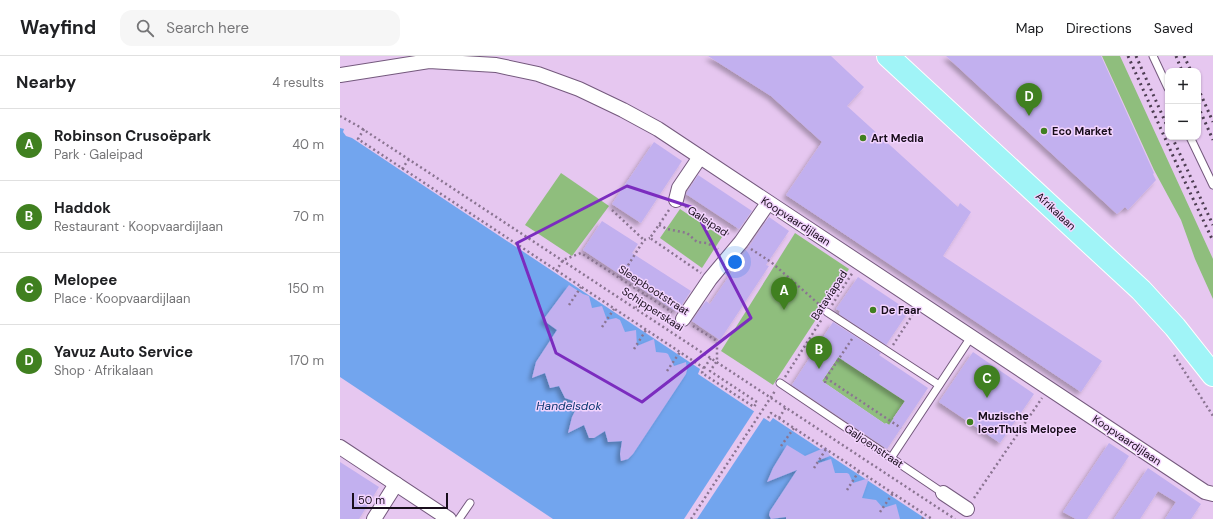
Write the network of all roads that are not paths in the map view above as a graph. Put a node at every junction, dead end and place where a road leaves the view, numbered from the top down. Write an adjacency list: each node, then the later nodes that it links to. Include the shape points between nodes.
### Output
1 (888, 56): 13 (main road, Afrikalaan, via 1141,290 1176,327)
2 (1153, 56): 4 (lane)
3 (340, 75): 6 (street, Koopvaardijlaan, via 429,61 496,65 538,74 579,89 623,110 658,129)
4 (1165, 82)
5 (1191, 140): 7 (lane)
6 (700, 157): 8 (street, Galeipad, via 679,188); 9 (street, Koopvaardijlaan)
7 (1213, 185)
8 (676, 200)
9 (768, 203): 11 (street, Galeipad, via 741,242 710,279); 12 (street, Koopvaardijlaan)
10 (827, 312): 15 (lane)
11 (683, 320)
12 (971, 337): 15 (lane); 20 (street, Koopvaardijlaan, via 1205,492)
13 (1213, 375)
14 (780, 383): 17 (lane, Galjoenstraat)
15 (939, 385): 17 (lane)
16 (340, 447): 18 (street)
17 (891, 458): 19 (lane, Galjoenstraat)
18 (396, 484): 23 (street); 24 (street)
19 (943, 493): 22 (street, Galjoenstraat)
20 (1213, 494)
21 (470, 503): 25 (lane)
22 (967, 509)
23 (374, 519)
24 (449, 519)
25 (459, 519)

